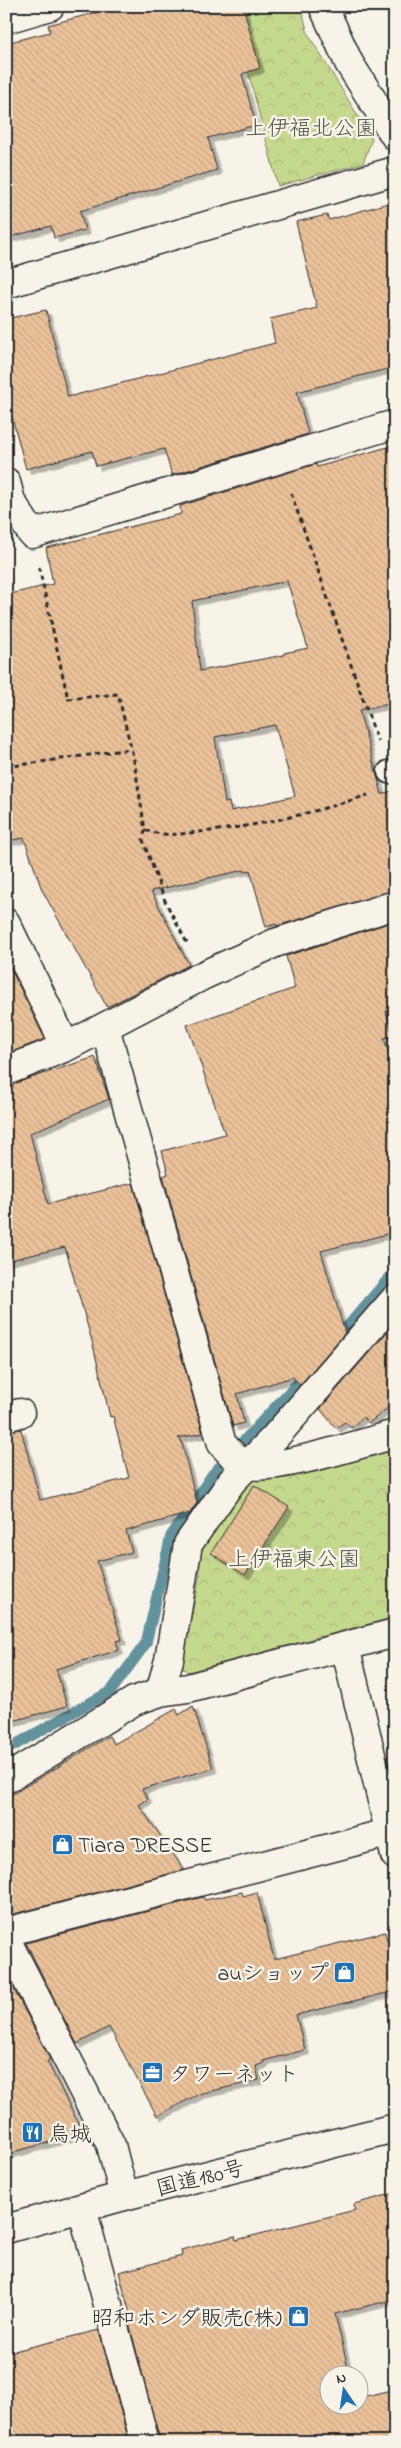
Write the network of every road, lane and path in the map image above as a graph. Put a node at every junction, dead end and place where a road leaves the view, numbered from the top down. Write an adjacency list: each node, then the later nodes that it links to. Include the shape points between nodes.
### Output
1 (50, 6): 3 (main road)
2 (328, 7): 4 (main road, via 349,62)
3 (6, 19)
4 (395, 136)
5 (395, 171): 6 (main road)
6 (6, 284)
7 (395, 424): 8 (main road)
8 (280, 459): 10 (main road); 13 (path)
9 (8, 497): 10 (main road)
10 (32, 534): 11 (path, via 68,698 118,694)
11 (130, 749): 12 (path); 14 (path)
12 (6, 767)
13 (392, 771): 14 (path, via 387,789 319,811 242,828 159,835)
14 (145, 830): 17 (path, via 143,840 164,902)
15 (395, 905): 17 (main road, via 275,943)
16 (6, 923): 19 (main road)
17 (204, 974): 18 (main road)
18 (105, 1027): 19 (main road); 23 (main road)
19 (66, 1047): 20 (main road)
20 (6, 1071)
21 (395, 1299): 23 (main road, via 276,1438)
22 (395, 1434): 23 (main road, via 281,1464)
23 (235, 1456): 26 (main road, via 232,1481 188,1544 169,1660)
24 (395, 1633): 25 (main road)
25 (345, 1646): 26 (main road, via 188,1688); 28 (main road)
26 (160, 1692): 27 (main road, via 134,1701)
27 (6, 1779)
28 (393, 1839): 29 (main road)
29 (6, 1932)
30 (6, 1939): 32 (main road, via 111,2145)
31 (395, 2128): 32 (main road, 国道180号)
32 (124, 2196): 33 (main road, 国道180号)
33 (82, 2208): 34 (main road, 国道180号); 35 (main road)
34 (6, 2229)
35 (145, 2442)

